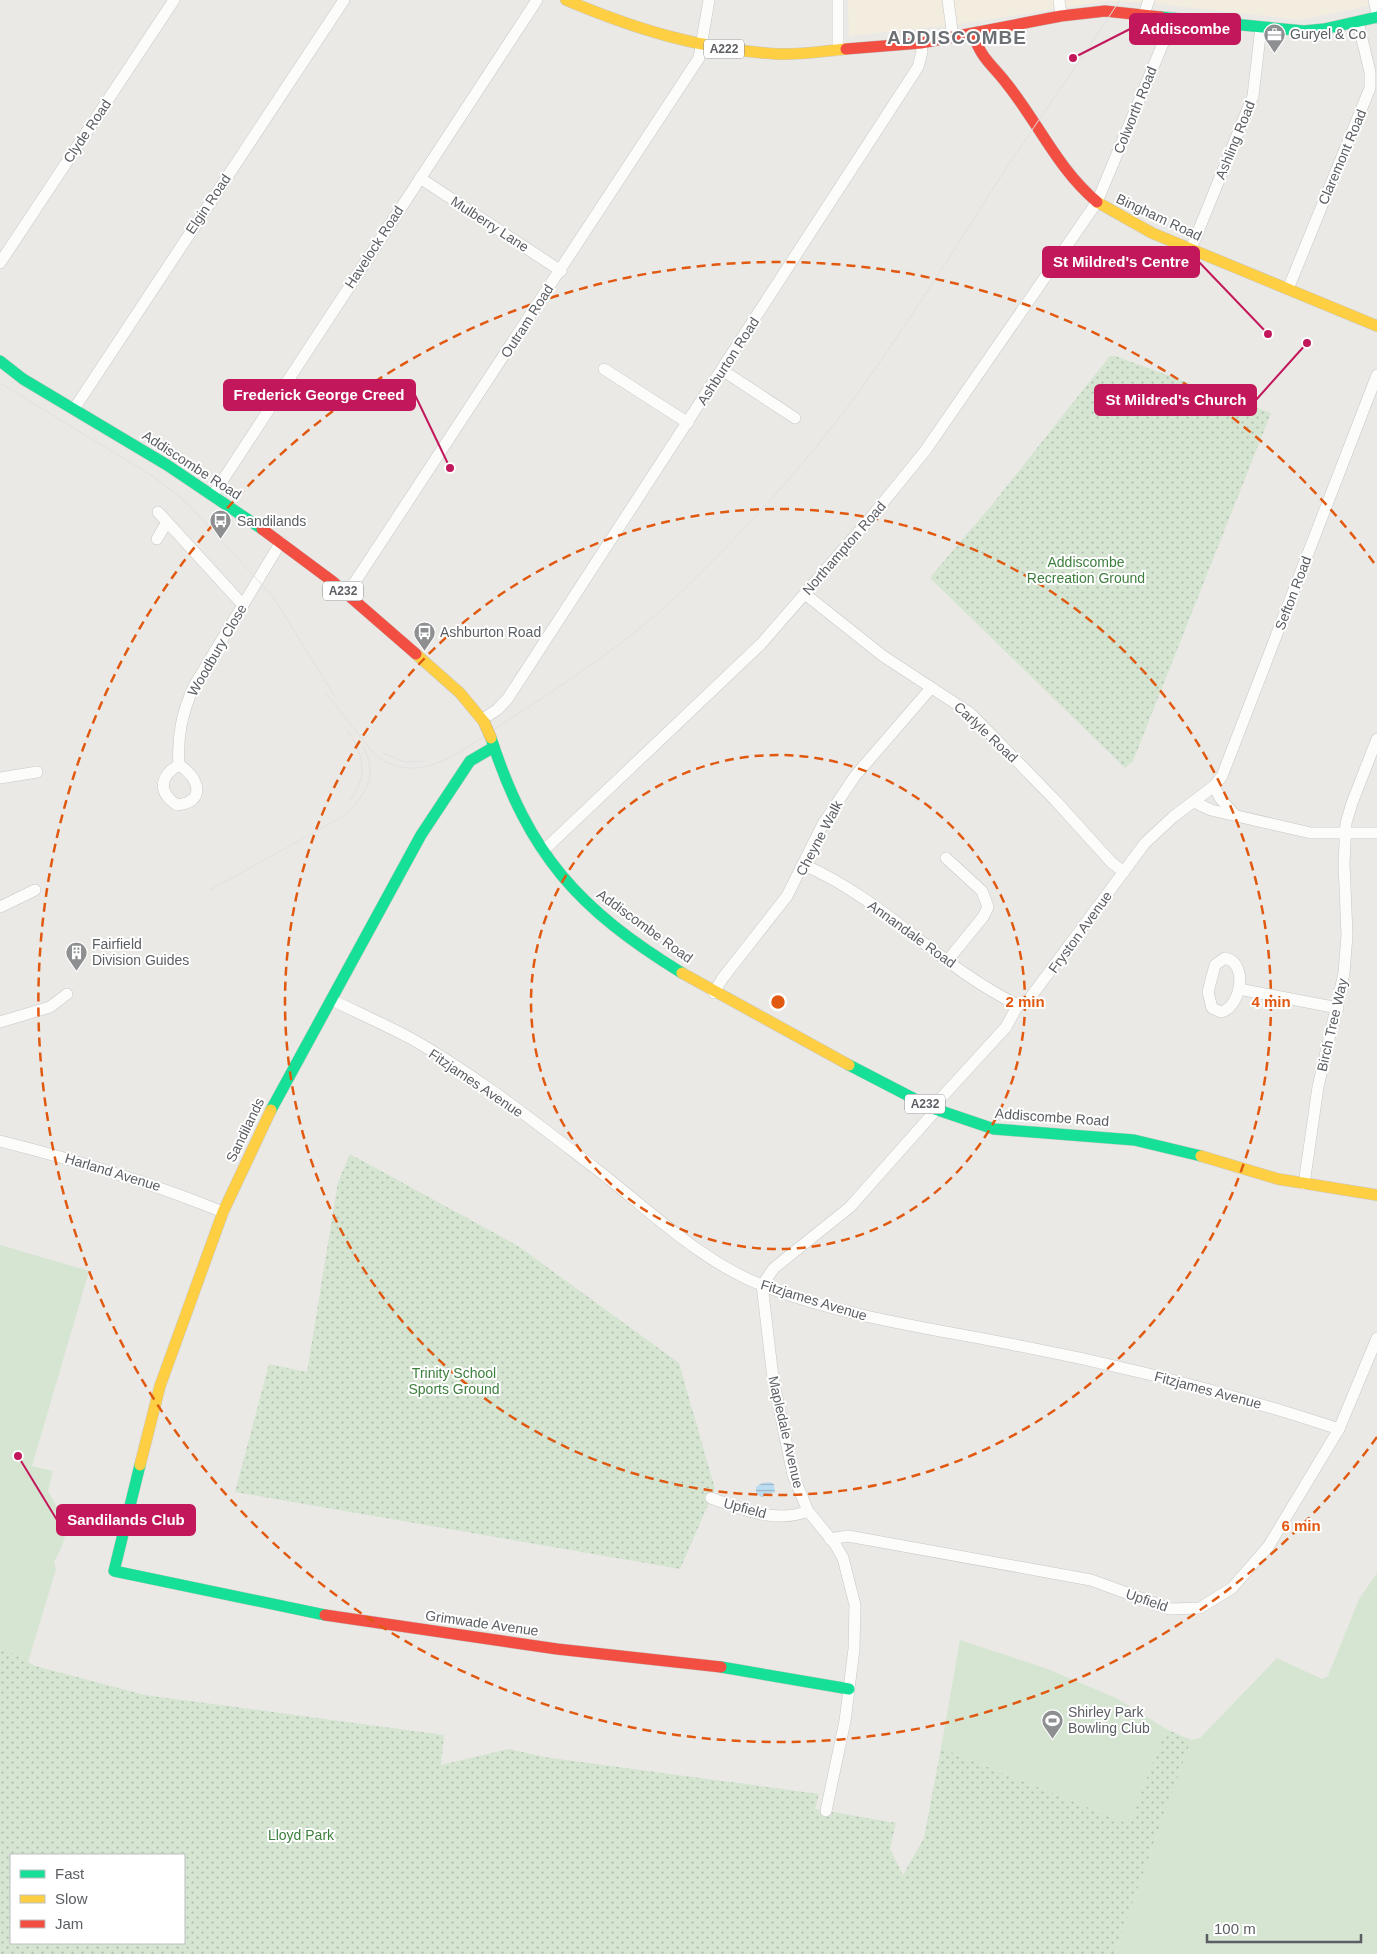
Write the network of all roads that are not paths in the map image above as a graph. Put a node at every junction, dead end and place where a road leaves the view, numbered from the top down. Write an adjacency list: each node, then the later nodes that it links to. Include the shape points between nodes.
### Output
1 (174, 0): 25 (street, Clyde Road)
2 (344, 0): 35 (street, Elgin Road)
3 (537, 0): 22 (street, Havelock Road)
4 (566, 0): 20 (main road, A222, via 618,22)
5 (708, 0): 20 (street, Outram Road)
6 (838, 0): 21 (street)
7 (948, 0): 18 (street)
8 (1058, 0): 13 (street)
9 (1149, 0): 11 (street)
10 (1374, 0): 12 (street)
11 (1144, 14): 13 (main road, A222, via 1105,11); 14 (main road, A222)
12 (1377, 15): 15 (main road, A222)
13 (1061, 16): 17 (main road, A222)
14 (1170, 17): 16 (main road, A222); 23 (street, Colworth Road, via 1164,41)
15 (1358, 22): 16 (main road, A222, via 1311,31); 27 (street, Claremont Road, via 1370,72 1370,88)
16 (1261, 27): 24 (street, Ashling Road, via 1253,96)
17 (973, 34): 18 (main road, A222); 23 (main road, Bingham Road, via 980,54 1006,84 1063,168)
18 (953, 38): 19 (main road, A222)
19 (920, 43): 21 (main road, A222); 32 (street, Ashburton Road, via 922,52 918,67)
20 (702, 46): 21 (main road, A222, via 779,54); 26 (street, Outram Road, via 699,58)
21 (838, 50)
22 (420, 178): 26 (street, Mulberry Lane); 38 (street, Havelock Road)
23 (1097, 202): 24 (main road, Bingham Road, via 1141,228); 44 (street, Northampton Road, via 931,444)
24 (1190, 249): 27 (main road, Bingham Road)
25 (0, 262)
26 (561, 270): 43 (street, Outram Road)
27 (1288, 289): 28 (main road, Bingham Road)
28 (1377, 326)
29 (0, 361): 33 (main road, Addiscombe Road / A232)
30 (604, 368): 37 (street)
31 (0, 369): 33 (main road, Addiscombe Road / A232)
32 (722, 370): 36 (street); 37 (street, Ashburton Road)
33 (15, 374): 35 (main road, Addiscombe Road / A232)
34 (1377, 375): 53 (street, Sefton Road, via 1225,770)
35 (74, 409): 38 (main road, Addiscombe Road / A232)
36 (794, 418)
37 (688, 423): 47 (street, Ashburton Road, via 508,698)
38 (212, 495): 42 (main road, Addiscombe Road / A232)
39 (158, 512): 40 (street)
40 (167, 522): 41 (street); 45 (street)
41 (157, 539)
42 (281, 542): 43 (main road, Addiscombe Road / A232); 45 (street, Woodbury Close)
43 (347, 594): 47 (main road, Addiscombe Road / A232, via 471,704)
44 (805, 594): 46 (street, Carlyle Road, via 883,656); 58 (street, Northampton Road, via 739,666)
45 (242, 605): 50 (street, Woodbury Close, via 185,706 180,726)
46 (931, 688): 60 (street, Cheyne Walk, via 855,776 823,824); 61 (street, Carlyle Road, via 978,721)
47 (484, 721): 49 (main road, Addiscombe Road / A232, bridge)
48 (1377, 739): 57 (street, Birch Tree Way, via 1352,803)
49 (492, 743): 58 (main road, Addiscombe Road / A232, via 518,811); 68 (main road, Sandilands, via 466,766 421,835)
50 (179, 765)
51 (37, 772): 52 (street)
52 (0, 778)
53 (1214, 786): 54 (street, Sefton Road); 55 (street)
54 (1194, 802): 55 (street, via 1211,810); 61 (street, Fryston Avenue, via 1152,835)
55 (1234, 814): 57 (street, via 1311,833)
56 (1377, 833): 57 (street)
57 (1345, 834): 70 (street, Birch Tree Way, via 1346,945)
58 (542, 851): 66 (main road, Addiscombe Road / A232, via 570,886 594,909 638,943)
59 (946, 858): 64 (street, via 982,892 988,907)
60 (804, 865): 64 (street, Annandale Road, via 873,905); 66 (street, Cheyne Walk, via 783,902)
61 (1124, 872): 69 (street, Fryston Avenue, via 1027,1002)
62 (35, 890): 63 (street)
63 (0, 907)
64 (948, 960): 69 (street, Annandale Road)
65 (1239, 989): 70 (street)
66 (714, 993): 72 (main road, Addiscombe Road / A232)
67 (67, 994): 71 (street, via 50,1007)
68 (332, 1000): 76 (main road, Sandilands, via 268,1116); 77 (street, Fitzjames Avenue, via 413,1040 501,1098 696,1249)
69 (1018, 1005): 72 (street, Fryston Avenue, via 1002,1032)
70 (1338, 1008): 74 (street, Birch Tree Way, via 1318,1086)
71 (0, 1022)
72 (934, 1109): 74 (main road, Addiscombe Road / A232, via 1006,1131 1102,1136 1155,1144); 77 (street, via 850,1207 774,1268)
73 (0, 1141): 76 (street, Harland Avenue, via 161,1186)
74 (1304, 1184): 75 (main road, Addiscombe Road / A232)
75 (1377, 1195)
76 (223, 1212): 83 (main road, Sandilands, via 160,1386)
77 (762, 1286): 79 (street, Fitzjames Avenue, via 854,1315 1017,1345 1171,1379); 81 (street, Mapledale Avenue, via 773,1378 792,1468)
78 (1377, 1338): 79 (street, Upfield)
79 (1339, 1429): 82 (street, Upfield, via 1268,1547 1232,1588 1200,1608 1170,1609 1091,1580 848,1536)
80 (711, 1498): 81 (street, Upfield, via 767,1514 796,1516)
81 (808, 1511): 82 (street, Mapledale Avenue)
82 (830, 1539): 84 (street, Mapledale Avenue, via 838,1548 847,1570 855,1609)
83 (114, 1571): 84 (main road, Grimwade Avenue, via 316,1614 557,1649 735,1668)
84 (849, 1689): 85 (street, Mapledale Avenue)
85 (826, 1810)

